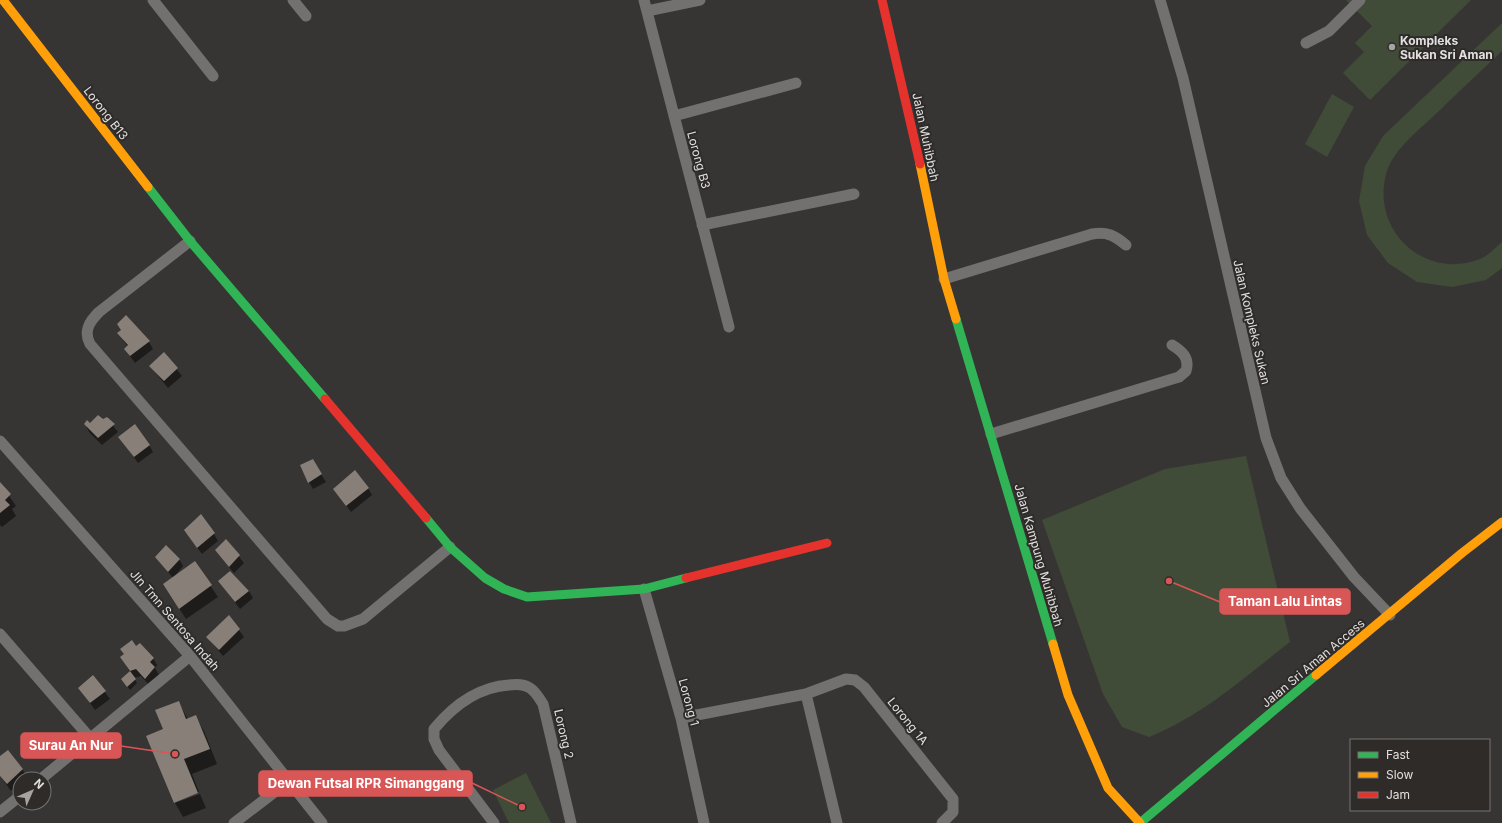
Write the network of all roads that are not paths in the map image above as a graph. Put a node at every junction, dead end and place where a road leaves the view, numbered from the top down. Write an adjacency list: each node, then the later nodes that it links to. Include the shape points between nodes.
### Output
1 (3, 0): 17 (street, Lorong B13)
2 (153, 0): 12 (street)
3 (294, 0): 10 (street)
4 (644, 0): 9 (street, Lorong B3)
5 (700, 0): 9 (street)
6 (882, 0): 19 (street, Jalan Muhibbah, via 908,107)
7 (1160, 0): 28 (street, Jalan Kompleks Sukan, via 1182,78 1272,458 1300,508 1354,576)
8 (1360, 0): 11 (street, via 1329,31)
9 (647, 11): 14 (street, Lorong B3)
10 (306, 16)
11 (1306, 43)
12 (213, 76)
13 (796, 83): 14 (street)
14 (674, 116): 16 (street, Lorong B3)
15 (854, 194): 16 (street)
16 (702, 225): 20 (street, Lorong B3)
17 (190, 241): 26 (street, Lorong B13); 26 (street, via 99,312 88,327 90,344 145,409 333,624 344,626 363,619)
18 (1126, 245): 19 (street, via 1107,233 1092,234)
19 (944, 279): 22 (street, Jalan Kampung Muhibbah)
20 (729, 327)
21 (1172, 345): 22 (street, via 1181,350 1187,361 1186,371 1179,377)
22 (991, 434): 45 (street, Jalan Kampung Muhibbah, via 1068,695 1108,788)
23 (0, 441): 30 (street, Jln Tmn Sentosa Indah)
24 (1502, 522): 28 (street, Jalan Sri Aman Access)
25 (827, 543): 27 (street, Lorong B13)
26 (450, 547): 27 (street, Lorong B13, via 495,586 512,594 527,597)
27 (644, 589): 32 (street, Lorong 1)
28 (1390, 615): 45 (street, Jalan Sri Aman Access)
29 (0, 634): 33 (street)
30 (190, 656): 33 (street); 35 (street, Jln Tmn Sentosa Indah)
31 (806, 694): 32 (street, Lorong 1A); 43 (street); 44 (street, Lorong 1A, via 846,679 855,680 864,687 953,799 953,812)
32 (681, 718): 42 (street, Lorong 1)
33 (92, 739): 34 (street)
34 (52, 771)
35 (289, 781): 38 (street); 39 (street, Jln Tmn Sentosa Indah)
36 (12, 802): 37 (street)
37 (0, 812)
38 (234, 823)
39 (322, 823)
40 (494, 823): 41 (street, Lorong 2, via 439,750 434,739 434,729 442,719 474,694 496,685 519,684 536,692 543,704)
41 (571, 823)
42 (704, 823)
43 (838, 823)
44 (942, 823)
45 (1140, 823)

